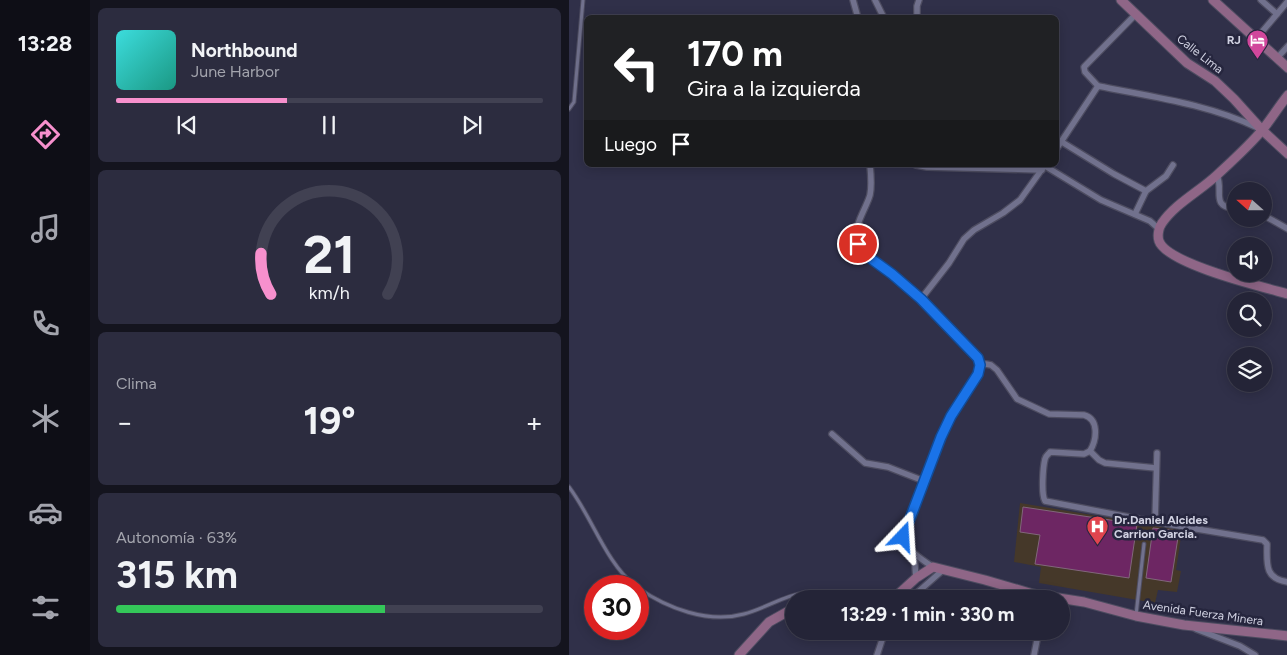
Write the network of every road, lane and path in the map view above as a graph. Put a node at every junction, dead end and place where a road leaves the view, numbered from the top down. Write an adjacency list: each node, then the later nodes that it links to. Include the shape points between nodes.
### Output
1 (583, 0): 20 (lane, via 574,102)
2 (853, 0): 10 (street)
3 (875, 0): 11 (street)
4 (919, 0): 12 (street)
5 (1121, 0): 13 (street, Calle Lima)
6 (1213, 0): 14 (street)
7 (1261, 0): 9 (street)
8 (1287, 1): 9 (street)
9 (1277, 14): 14 (street)
10 (857, 15)
11 (882, 15)
12 (917, 15)
13 (1135, 15): 18 (street, via 1084,67); 21 (street, Calle Lima, via 1187,63 1234,98)
14 (1256, 39): 16 (street)
15 (1287, 46): 16 (street)
16 (1277, 58): 17 (street)
17 (1287, 68)
18 (1098, 86): 21 (street, via 1199,105); 22 (street)
19 (1287, 94): 21 (street)
20 (569, 109)
21 (1262, 130): 23 (street, Calle Lima); 28 (street)
22 (1059, 140): 29 (street)
23 (1287, 154)
24 (1173, 164): 29 (street, via 1167,176)
25 (870, 167): 36 (street, via 870,194 857,228 858,244 866,255)
26 (937, 167): 27 (street)
27 (1044, 167): 31 (street, via 1101,200); 36 (street, via 1020,200 964,239)
28 (1217, 175): 30 (street, via 1219,197); 33 (street, via 1173,211)
29 (1146, 191): 31 (street)
30 (1227, 207)
31 (1135, 214): 33 (street)
32 (1272, 220): 34 (street)
33 (1159, 229): 35 (street, via 1158,240 1163,248 1181,260)
34 (1287, 229)
35 (1287, 294)
36 (921, 299): 37 (street, via 978,358)
37 (980, 365): 39 (street, via 991,365 997,370 1017,399 1049,414 1092,418 1095,425); 42 (street, via 978,374 951,416)
38 (833, 434): 42 (street, via 865,463 888,467)
39 (1090, 451): 41 (street, via 1105,463); 44 (street, via 1084,454 1048,454 1045,459 1045,501)
40 (1157, 453): 41 (street)
41 (1156, 468): 44 (street)
42 (924, 481): 46 (street, via 903,537)
43 (569, 487): 49 (lane)
44 (1155, 522): 51 (street, via 1263,540 1267,544 1272,577)
45 (1144, 544): 59 (lane)
46 (914, 554): 47 (street); 50 (street)
47 (933, 567): 48 (street, Avenida Fuerza Minera); 50 (street)
48 (944, 569): 53 (street); 54 (street, Avenida Fuerza Minera)
49 (623, 575)
50 (915, 578): 52 (street)
51 (1287, 582)
52 (902, 590)
53 (920, 590)
54 (1011, 590)
55 (649, 594): 56 (lane, via 674,608 721,617 742,615)
56 (785, 598)
57 (1070, 601): 59 (street, Avenida Fuerza Minera)
58 (785, 613): 64 (street, via 769,622)
59 (1136, 616): 60 (street, Avenida Fuerza Minera)
60 (1184, 624): 61 (street, Avenida Fuerza Minera); 67 (street)
61 (1287, 636)
62 (882, 640): 65 (street)
63 (1037, 640): 66 (street)
64 (739, 655)
65 (877, 655)
66 (1034, 655)
67 (1255, 655)

